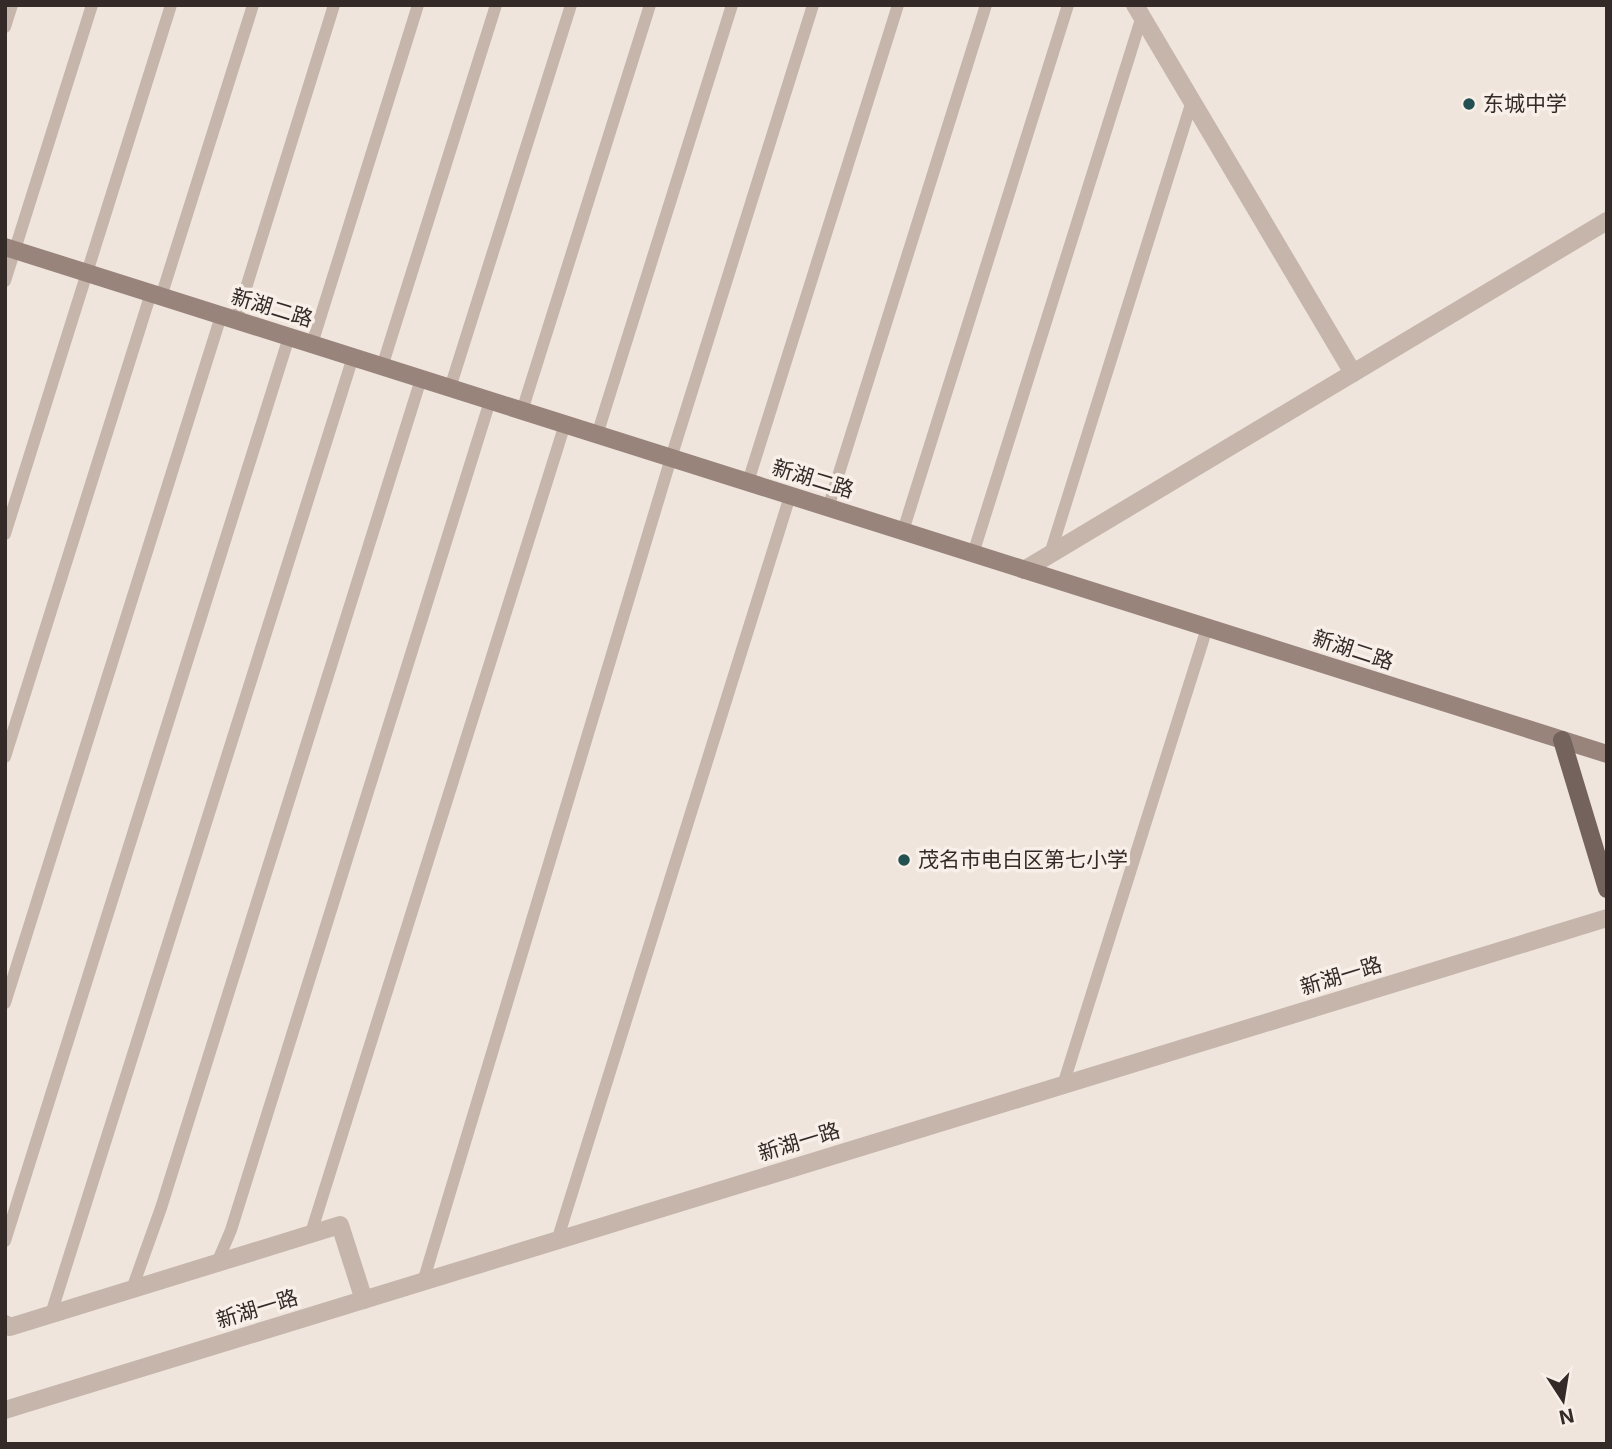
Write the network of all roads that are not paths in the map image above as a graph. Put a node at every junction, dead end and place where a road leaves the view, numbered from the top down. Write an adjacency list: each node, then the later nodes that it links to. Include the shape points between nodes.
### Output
1 (12, 5): 16 (lane)
2 (92, 5): 19 (lane)
3 (171, 5): 20 (lane)
4 (253, 5): 22 (lane)
5 (334, 5): 23 (lane)
6 (418, 5): 25 (lane)
7 (496, 5): 27 (lane)
8 (570, 5): 30 (lane)
9 (650, 5): 32 (lane)
10 (732, 5): 34 (lane)
11 (813, 5): 35 (lane)
12 (898, 5): 36 (lane)
13 (986, 5): 38 (lane)
14 (1068, 5): 39 (lane)
15 (1138, 11): 17 (street); 41 (lane)
16 (5, 27)
17 (1192, 101): 28 (street); 42 (lane)
18 (1607, 220): 28 (street)
19 (10, 249): 20 (main road, 新湖二路); 21 (lane)
20 (87, 274): 22 (main road, 新湖二路); 40 (lane)
21 (5, 281)
22 (156, 295): 23 (main road, 新湖二路); 47 (lane)
23 (228, 318): 24 (main road, 新湖二路); 50 (lane)
24 (289, 337): 25 (main road, 新湖二路); 53 (lane)
25 (312, 344): 26 (main road, 新湖二路)
26 (353, 357): 27 (main road, 新湖二路); 59 (lane)
27 (382, 367): 29 (main road, 新湖二路)
28 (1353, 373): 42 (street)
29 (421, 379): 30 (main road, 新湖二路); 57 (lane)
30 (450, 388): 31 (main road, 新湖二路)
31 (491, 401): 32 (main road, 新湖二路); 55 (lane)
32 (522, 411): 33 (main road, 新湖二路)
33 (565, 424): 34 (main road, 新湖二路); 52 (lane)
34 (597, 435): 35 (main road, 新湖二路)
35 (671, 458): 36 (main road, 新湖二路); 56 (lane)
36 (748, 482): 37 (main road, 新湖二路)
37 (790, 496): 38 (main road, 新湖二路); 54 (lane)
38 (828, 508): 39 (main road, 新湖二路)
39 (903, 531): 41 (main road, 新湖二路)
40 (5, 534)
41 (973, 554): 43 (main road, 新湖二路)
42 (1050, 554): 43 (street)
43 (1024, 570): 44 (main road, 新湖二路)
44 (1207, 628): 45 (main road, 新湖二路); 51 (lane)
45 (1562, 740): 46 (main road, 新湖二路); 48 (main road)
46 (1607, 754)
47 (5, 757)
48 (1607, 889)
49 (1607, 918): 51 (street, 新湖一路)
50 (5, 1003)
51 (1063, 1085): 54 (street, 新湖一路)
52 (311, 1233): 55 (street); 58 (street, via 340,1225)
53 (5, 1241)
54 (556, 1241): 56 (street, 新湖一路)
55 (217, 1263): 57 (street)
56 (424, 1282): 58 (street, 新湖一路)
57 (132, 1289): 59 (street)
58 (363, 1300): 61 (street, 新湖一路)
59 (51, 1314): 60 (street, via 10,1327)
60 (5, 1324)
61 (5, 1410)

